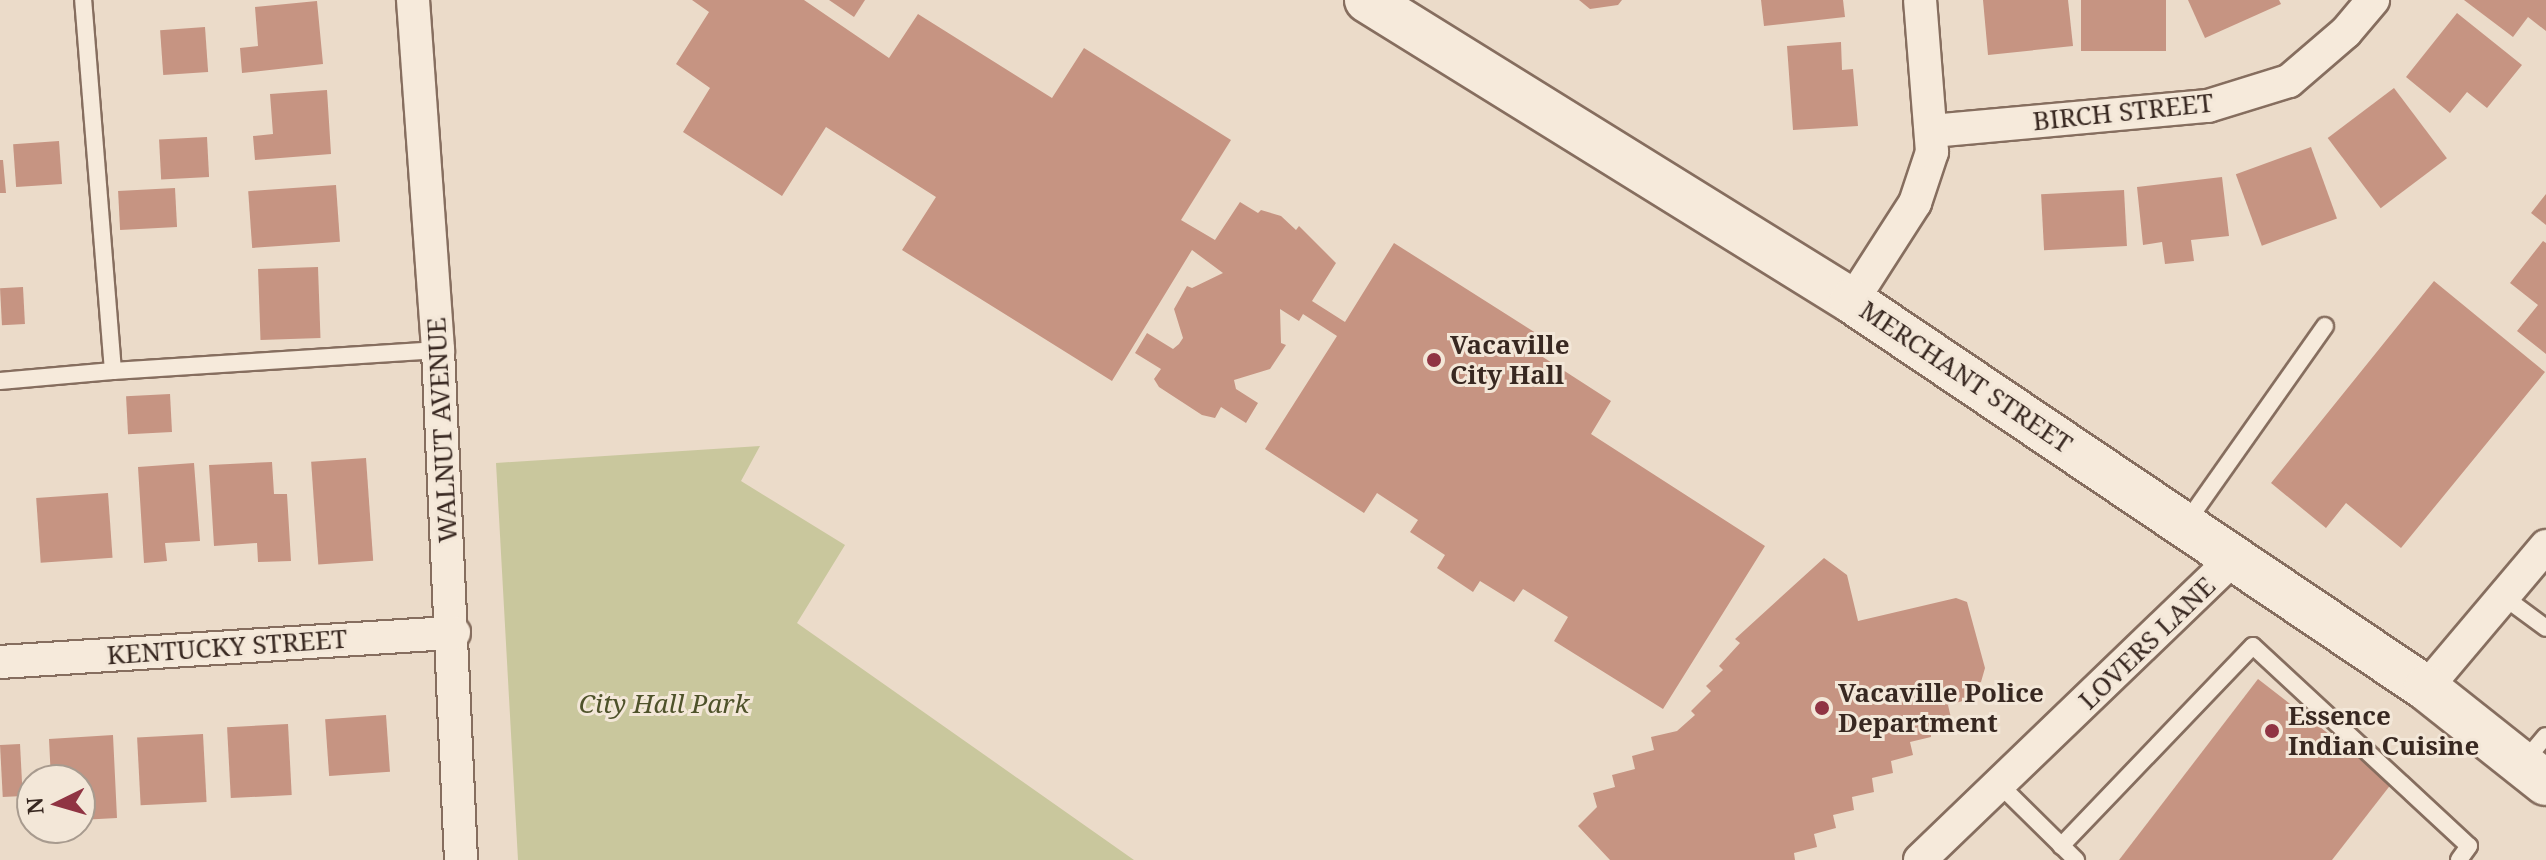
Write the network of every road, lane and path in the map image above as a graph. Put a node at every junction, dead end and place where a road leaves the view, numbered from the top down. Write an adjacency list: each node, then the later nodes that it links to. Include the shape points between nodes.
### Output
1 (83, 0): 10 (lane)
2 (413, 0): 9 (street, WALNUT AVENUE)
3 (1367, 0): 7 (main road, MERCHANT STREET)
4 (1920, 0): 6 (street)
5 (2373, 0): 6 (street, BIRCH STREET, via 2346,32 2289,81 2222,102)
6 (1932, 131): 7 (street, via 1932,152 1915,203)
7 (1852, 301): 12 (main road, MERCHANT STREET)
8 (2325, 326): 12 (lane)
9 (438, 350): 10 (lane); 17 (street, WALNUT AVENUE)
10 (113, 371): 11 (lane)
11 (0, 381)
12 (2185, 525): 14 (main road, MERCHANT STREET)
13 (2546, 546): 15 (street)
14 (2234, 558): 19 (main road, MERCHANT STREET); 21 (street, LOVERS LANE)
15 (2504, 597): 16 (lane); 19 (street)
16 (2546, 628)
17 (454, 633): 18 (street, KENTUCKY STREET); 23 (street, WALNUT AVENUE)
18 (0, 662)
19 (2426, 688): 20 (main road, MERCHANT STREET)
20 (2538, 761)
21 (2000, 785): 22 (lane); 24 (street, LOVERS LANE)
22 (2061, 846): 25 (lane); 26 (lane, via 2253,646 2469,846)
23 (461, 860)
24 (1920, 860)
25 (2076, 860)
26 (2459, 860)

